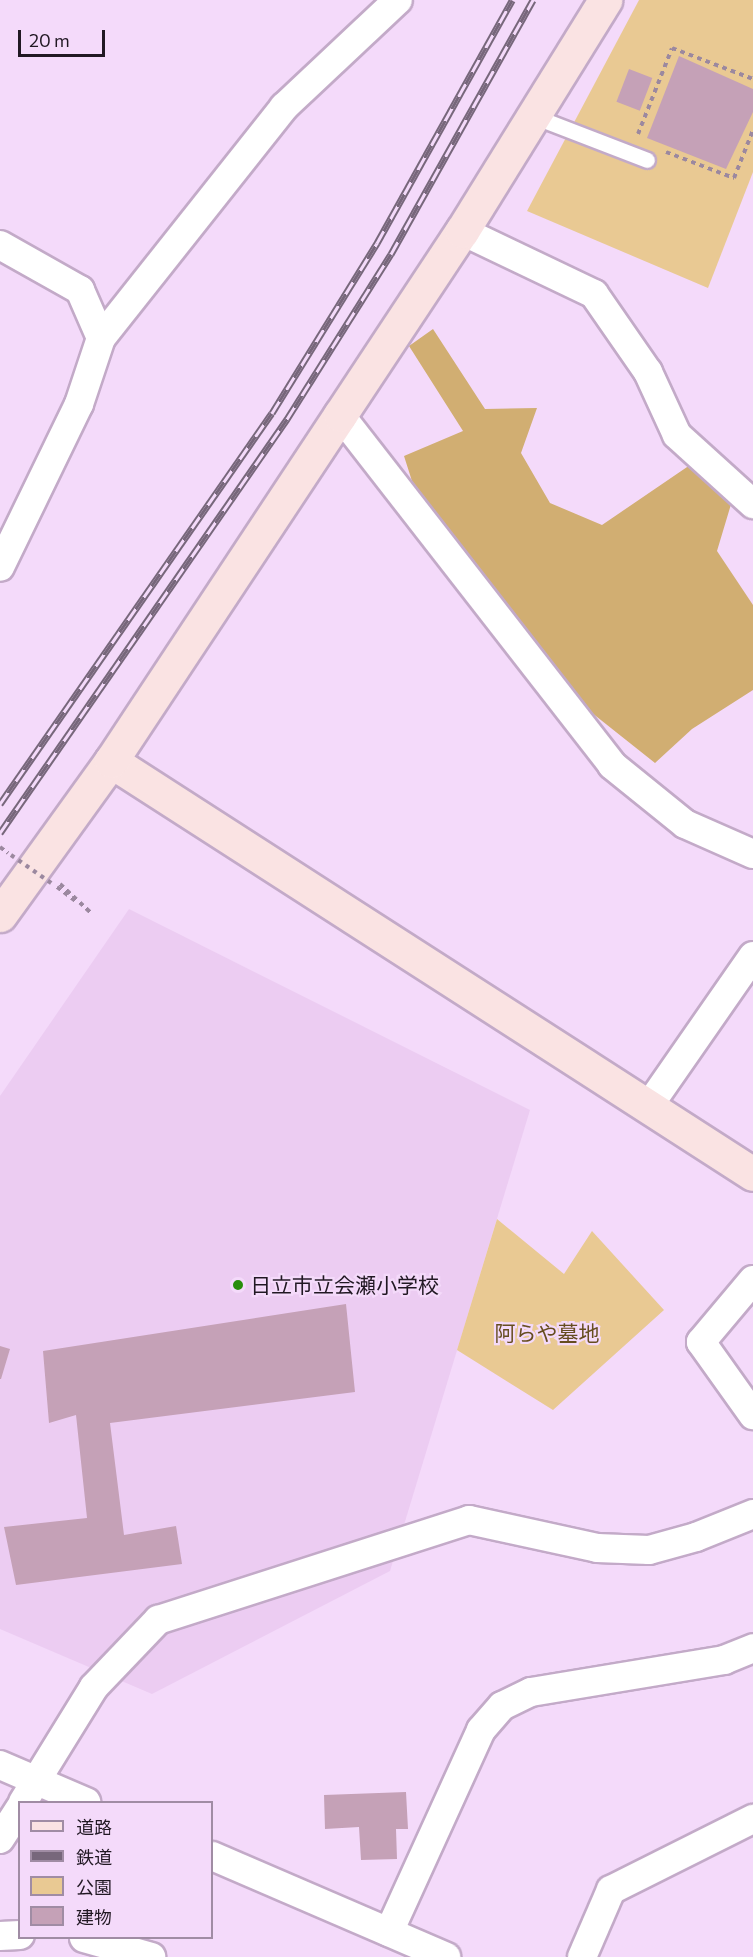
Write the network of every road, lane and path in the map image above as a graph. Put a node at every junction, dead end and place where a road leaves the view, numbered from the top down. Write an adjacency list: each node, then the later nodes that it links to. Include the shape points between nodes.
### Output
1 (398, 0): 10 (street, via 284,107)
2 (605, 0): 4 (street)
3 (753, 80): 6 (path, via 672,48)
4 (533, 116): 7 (lane); 8 (street)
5 (753, 130): 7 (path, via 734,178)
6 (635, 140)
7 (652, 154)
8 (462, 231): 11 (street); 12 (street, via 594,294 648,372 677,435)
9 (0, 245): 10 (street, via 80,290)
10 (101, 338): 13 (street, via 79,404)
11 (340, 416): 14 (street); 15 (street, via 612,765 685,824)
12 (753, 504)
13 (0, 567)
14 (111, 761): 16 (street); 19 (street)
15 (753, 854)
16 (24, 859): 16 (path, bridge, via 90,912); 17 (street)
17 (0, 915)
18 (753, 956): 19 (street)
19 (648, 1107): 20 (street)
20 (753, 1174)
21 (753, 1280): 22 (street, via 701,1342)
22 (753, 1415)
23 (753, 1514): 26 (street, via 696,1537 649,1550 597,1548 469,1520 158,1620 94,1687)
24 (753, 1648): 32 (street, via 724,1660 531,1692 502,1706 482,1730)
25 (0, 1765): 26 (street)
26 (30, 1792): 27 (street)
27 (76, 1801)
28 (18, 1811): 30 (street)
29 (753, 1819): 38 (street, via 611,1890)
30 (0, 1839)
31 (213, 1856): 32 (street)
32 (388, 1932): 37 (street)
33 (18, 1935): 34 (street)
34 (0, 1936)
35 (88, 1939): 36 (street)
36 (151, 1957)
37 (446, 1957)
38 (582, 1957)

